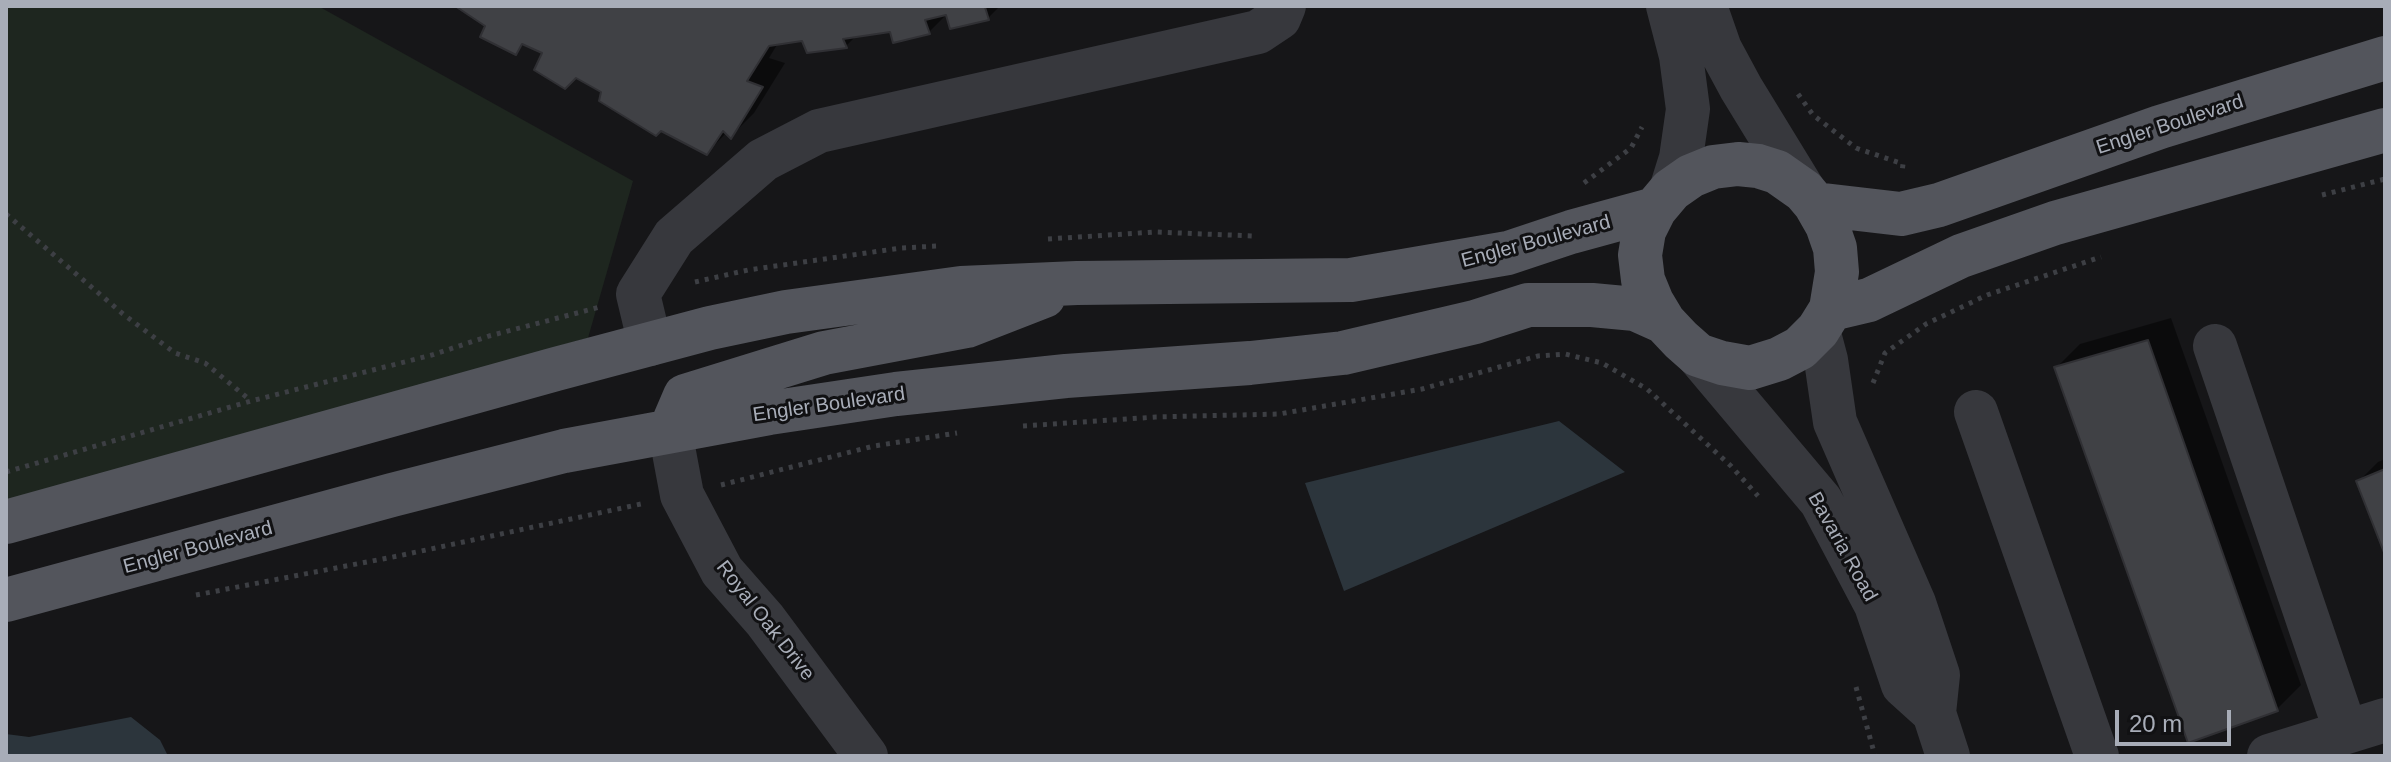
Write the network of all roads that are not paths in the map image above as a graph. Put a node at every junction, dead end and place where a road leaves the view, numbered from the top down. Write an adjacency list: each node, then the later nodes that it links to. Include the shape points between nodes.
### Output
1 (1284, 6): 11 (street, via 1279,18 1258,32 819,131 763,160 674,237 638,294)
2 (1668, 6): 7 (street, via 1688,109 1681,158)
3 (1705, 6): 6 (street, via 1741,88)
4 (2385, 58): 6 (main road, Engler Boulevard, via 2160,127 1939,205 1901,214)
5 (2385, 130): 9 (main road, via 2055,223 1961,256)
6 (1810, 198): 7 (main road, via 1777,172 1738,164 1691,176); 9 (main road, via 1835,248 1837,272)
7 (1663, 200): 8 (main road, Engler Boulevard, via 1508,253 1351,280); 10 (main road, via 1644,231 1640,255 1643,280)
8 (1077, 283): 11 (main road, Engler Boulevard, via 961,288 815,308); 15 (main road, via 967,326 824,353 685,396)
9 (1825, 320): 13 (main road, via 1800,348 1750,368); 18 (street, Bavaria Road, via 1835,422 1914,603 1938,675)
10 (1664, 322): 13 (main road); 15 (main road, Engler Boulevard, via 1635,309 1528,305 1343,353 896,394)
11 (650, 344): 16 (main road, Engler Boulevard)
12 (2215, 346): 19 (street)
13 (1698, 355): 18 (street, Bavaria Road, via 1821,501 1876,605 1903,685)
14 (1976, 412): 22 (street)
15 (670, 431): 17 (main road, Engler Boulevard, via 564,451); 20 (street, Royal Oak Drive, via 682,495 722,571)
16 (6, 522)
17 (6, 600)
18 (1934, 713): 21 (street, Bavaria Road)
19 (2366, 726): 23 (street)
20 (866, 756)
21 (1948, 756)
22 (2097, 756)
23 (2269, 756)

